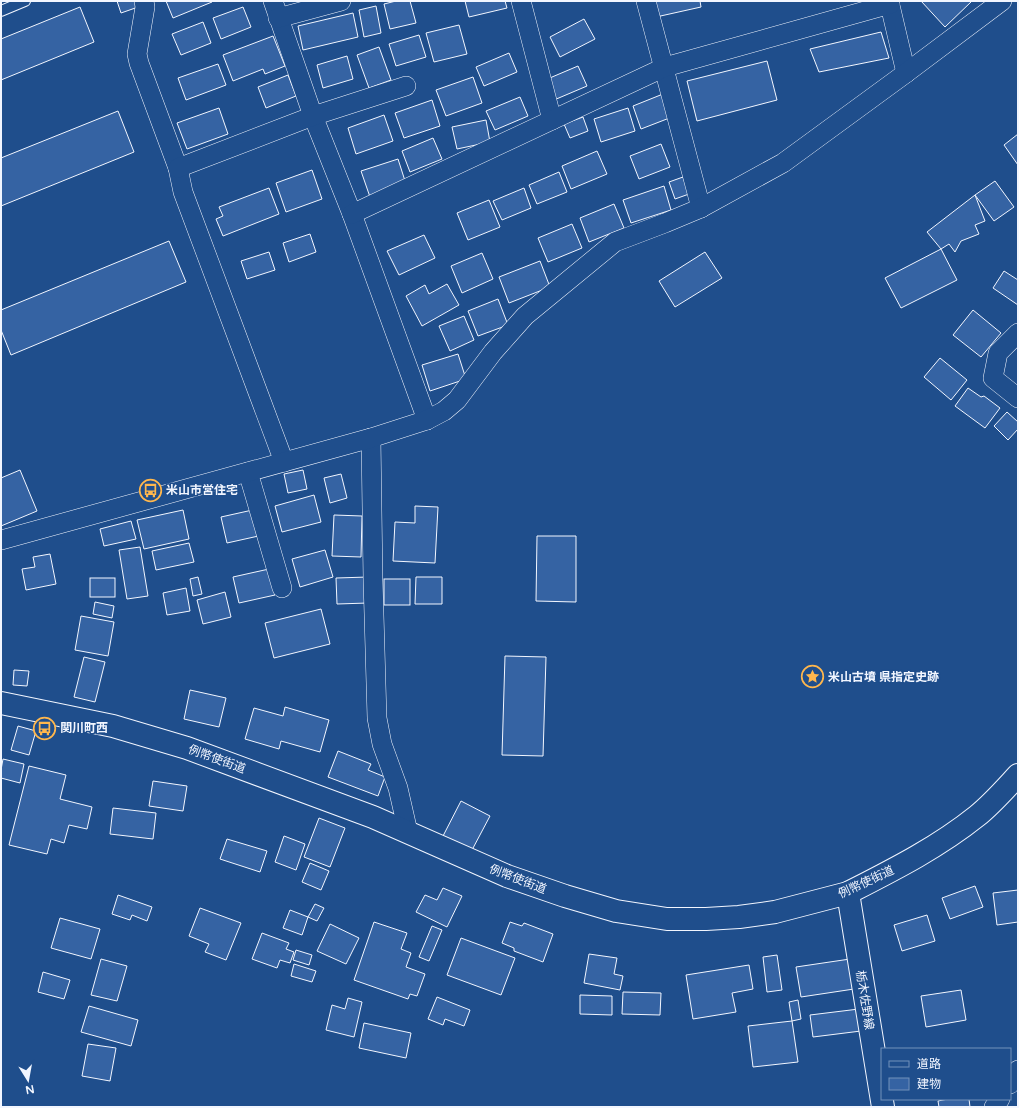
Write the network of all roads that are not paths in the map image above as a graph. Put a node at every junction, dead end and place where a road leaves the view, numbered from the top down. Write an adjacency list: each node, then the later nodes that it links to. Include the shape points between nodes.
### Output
1 (25, 1): 9 (lane)
2 (144, 1): 15 (street, via 137,54)
3 (341, 1): 8 (street)
4 (521, 1): 14 (street)
5 (646, 1): 10 (street)
6 (1002, 1): 11 (street)
7 (890, 3): 10 (street); 11 (street)
8 (276, 9): 13 (street)
9 (1, 11)
10 (665, 67): 14 (street); 16 (street)
11 (906, 73): 16 (street, via 783,163)
12 (406, 86): 13 (street)
13 (313, 116): 15 (street); 17 (street)
14 (552, 120): 17 (street)
15 (178, 168): 22 (street, via 183,192)
16 (701, 208): 20 (street, via 616,242 525,316 493,352 457,400)
17 (352, 214): 20 (street)
18 (1018, 333): 19 (street, via 998,354 993,378)
19 (1018, 398)
20 (427, 420): 21 (street)
21 (371, 438): 22 (street); 28 (street, via 377,718)
22 (284, 462): 23 (street)
23 (248, 472): 24 (street); 25 (street)
24 (1, 540)
25 (282, 588)
26 (1, 703): 28 (street, 例幣使街道, via 113,726 187,748 288,784)
27 (1018, 775): 29 (street, 例幣使街道, via 982,811 952,835 897,868)
28 (408, 832): 29 (street, 例幣使街道, via 508,876 565,896 616,911 666,919 739,917 775,912)
29 (848, 893): 32 (street, 栃木佐野線)
30 (1018, 1070): 31 (street)
31 (1011, 1082)
32 (881, 1095)

